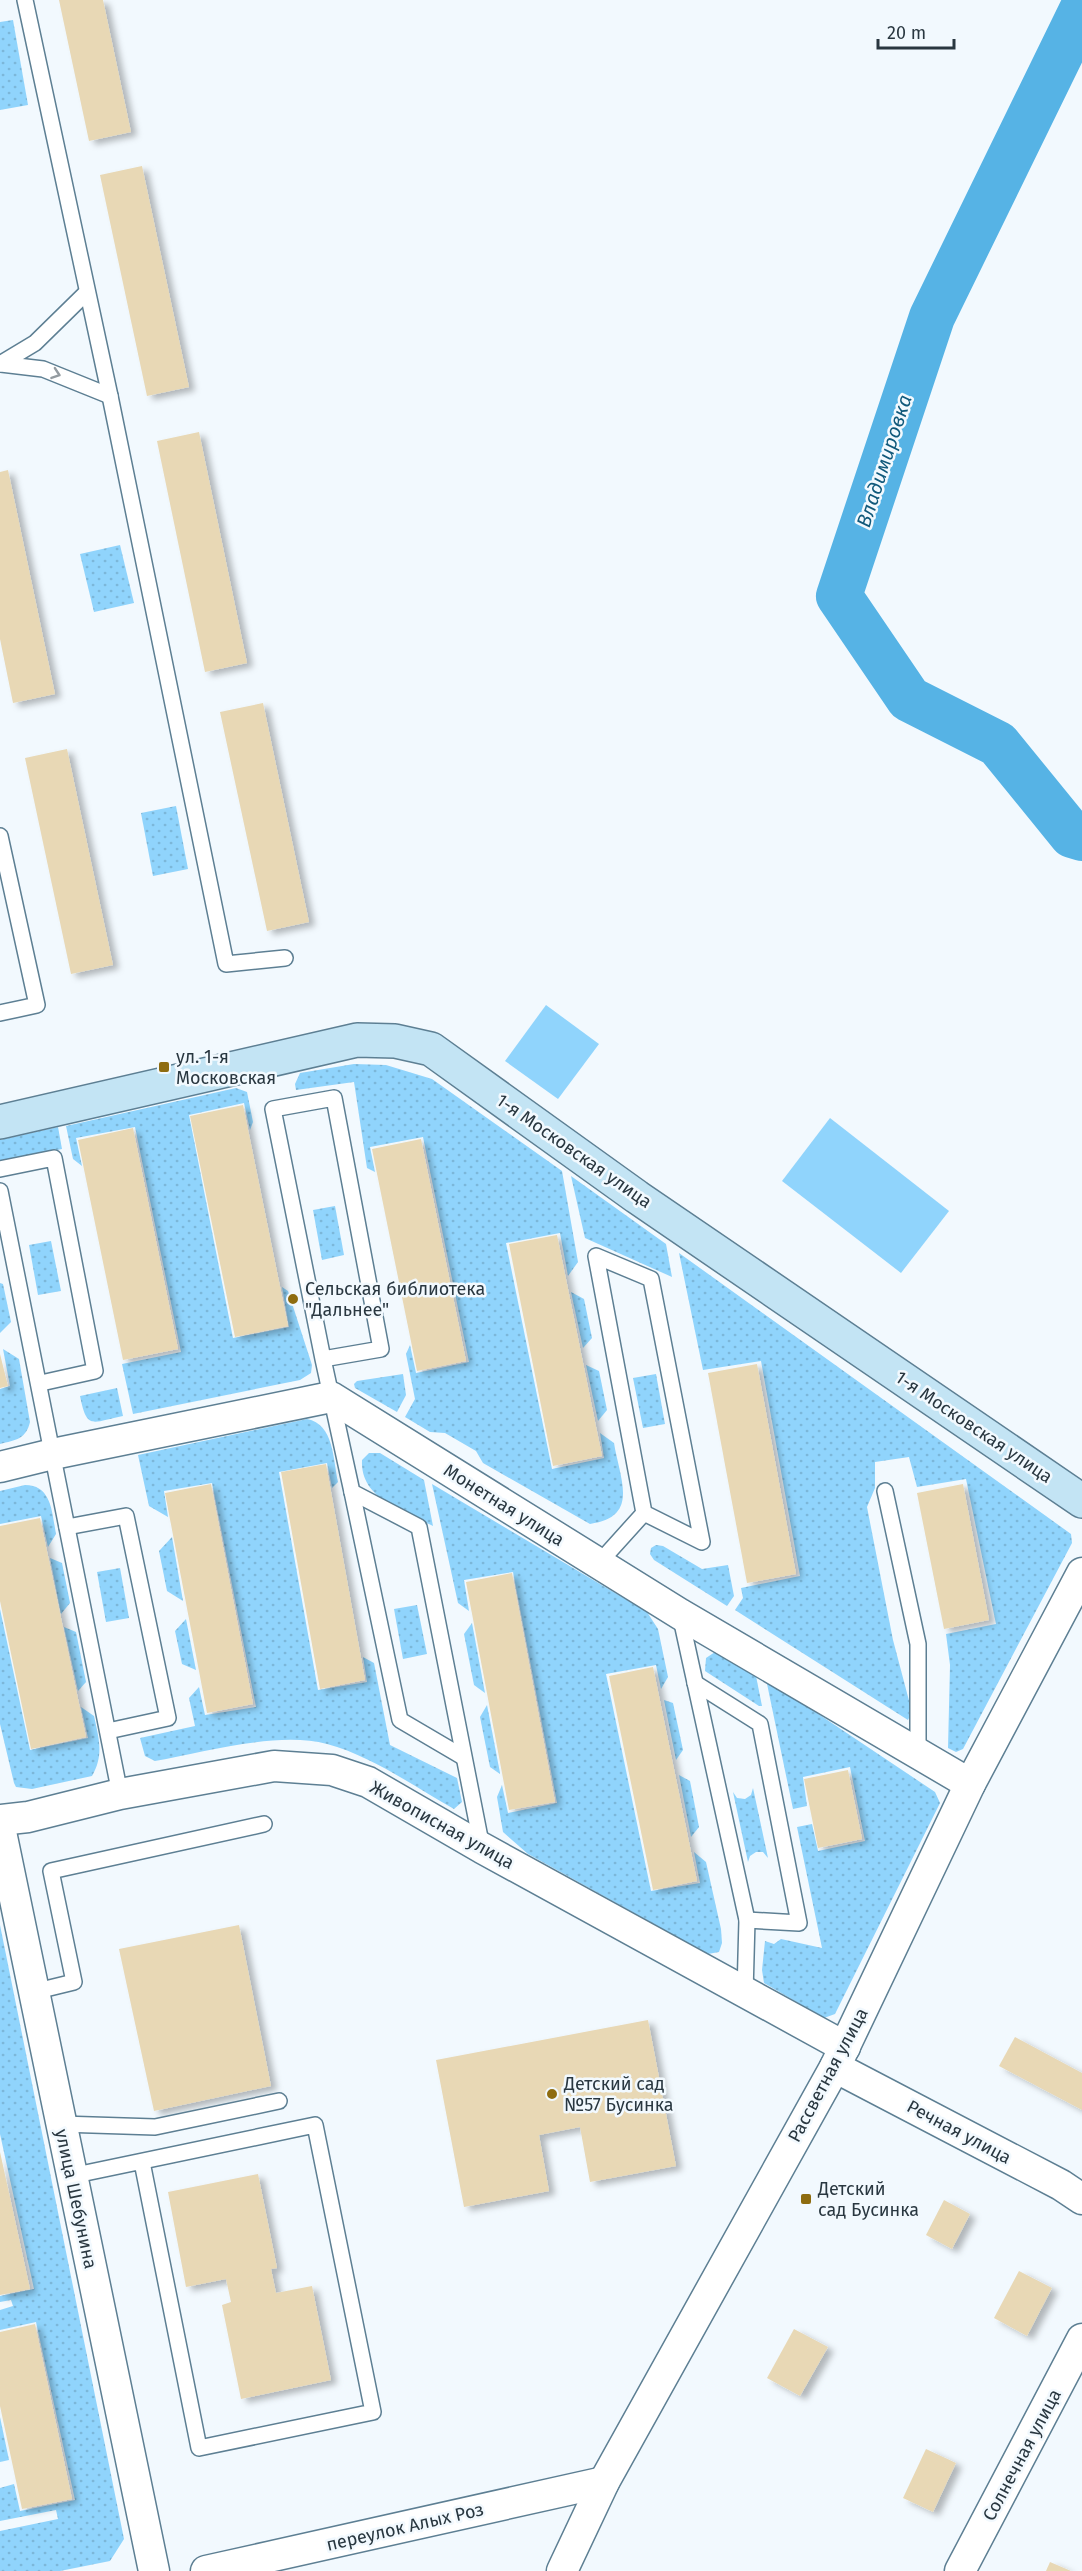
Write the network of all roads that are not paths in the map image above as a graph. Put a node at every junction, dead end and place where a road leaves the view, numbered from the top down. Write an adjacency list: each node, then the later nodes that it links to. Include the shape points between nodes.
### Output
1 (25, 0): 2 (lane)
2 (87, 292): 3 (lane, via 35,343); 4 (lane)
3 (0, 364): 4 (lane, one-way to 4, via 43,369)
4 (110, 396): 6 (lane, via 226,964)
5 (0, 836): 7 (lane, via 37,1005)
6 (285, 958)
7 (0, 1013)
8 (0, 1122): 18 (street, 1-я Московская улица, via 357,1040 395,1041 430,1048 637,1197)
9 (0, 1169): 12 (lane, via 54,1158 95,1371)
10 (0, 1191): 14 (lane)
11 (323, 1359): 11 (lane, via 273,1109 334,1098 381,1349); 13 (lane)
12 (40, 1383)
13 (331, 1397): 14 (street); 17 (lane); 21 (street, Монетная улица)
14 (53, 1454): 15 (street); 20 (lane)
15 (0, 1467)
16 (885, 1491): 26 (lane, via 918,1644)
17 (352, 1492): 27 (lane, via 400,1720); 27 (lane, via 419,1527)
18 (1082, 1501)
19 (644, 1513): 19 (lane, via 640,1490 596,1256 651,1279 702,1542); 21 (lane)
20 (68, 1527): 25 (lane); 25 (lane, via 126,1516 168,1718)
21 (598, 1564): 23 (street, Монетная улица)
22 (1082, 1573): 28 (street, Рассветная улица)
23 (680, 1614): 24 (lane); 26 (street, Монетная улица)
24 (695, 1683): 34 (lane); 34 (lane, via 760,1724 800,1923)
25 (108, 1731): 29 (lane)
26 (918, 1752): 28 (street, Монетная улица)
27 (463, 1757): 33 (lane)
28 (970, 1784): 37 (street, Рассветная улица)
29 (120, 1794): 30 (street, Живописная улица); 33 (street, Живописная улица, via 274,1766 332,1770 368,1782)
30 (0, 1820)
31 (264, 1824): 35 (lane, via 51,1871 74,1982)
32 (0, 1827): 35 (street, улица Шебунина)
33 (482, 1848): 36 (street, Живописная улица)
34 (747, 1920): 36 (lane)
35 (33, 1992): 39 (street, улица Шебунина)
36 (745, 1993): 37 (street, Живописная улица)
37 (840, 2057): 42 (street, Речная улица); 44 (street, Рассветная улица)
38 (279, 2101): 39 (lane, via 155,2127)
39 (61, 2124): 41 (street, улица Шебунина)
40 (142, 2162): 40 (lane, via 315,2125 373,2412 199,2448); 41 (lane)
41 (71, 2176): 45 (street, улица Шебунина)
42 (1082, 2199)
43 (1082, 2339): 48 (street, Солнечная улица)
44 (604, 2482): 46 (street, переулок Алых Роз); 47 (street, Рассветная улица)
45 (154, 2571)
46 (206, 2571)
47 (562, 2571)
48 (960, 2571)

